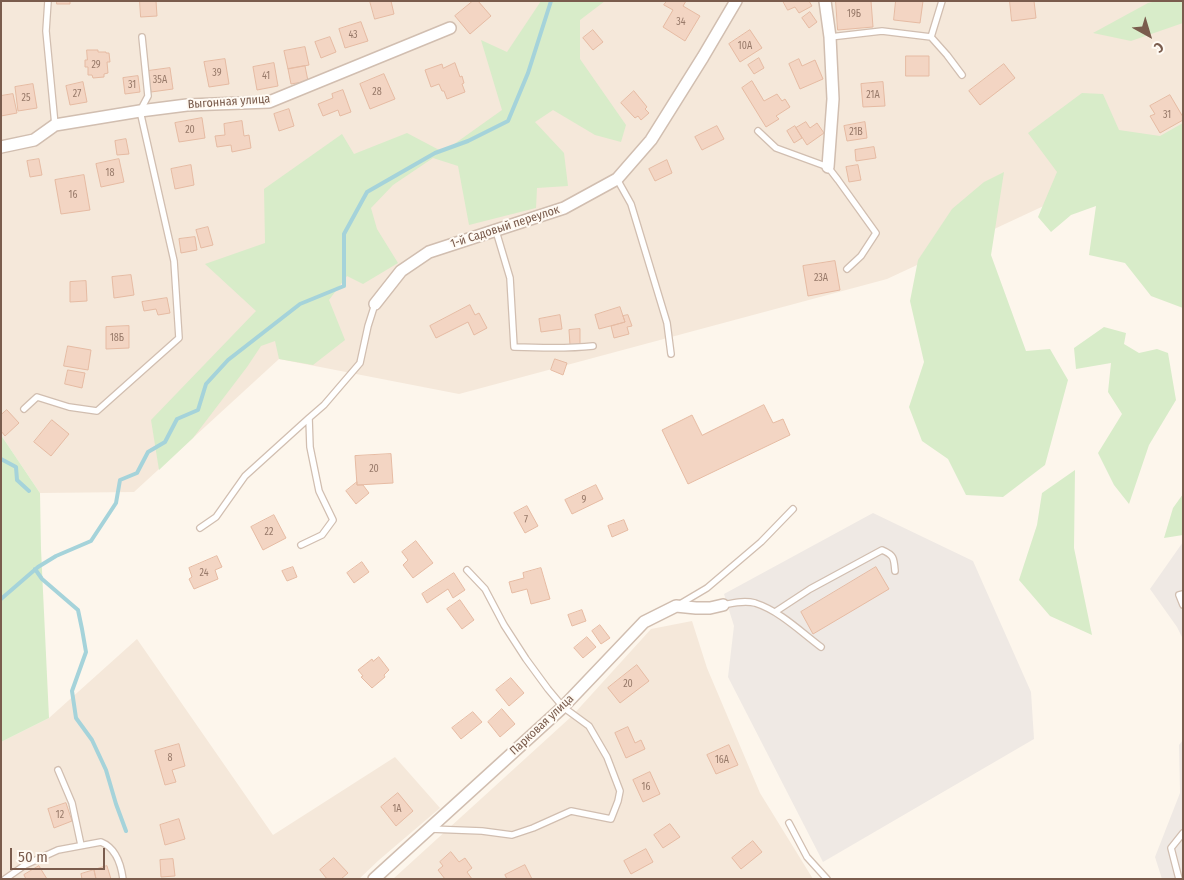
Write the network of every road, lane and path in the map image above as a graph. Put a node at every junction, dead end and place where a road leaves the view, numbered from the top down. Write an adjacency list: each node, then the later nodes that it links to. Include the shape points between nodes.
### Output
1 (48, 1): 11 (lane, via 46,31)
2 (736, 1): 15 (street, 1-й Садовый переулок, via 650,140)
3 (825, 1): 7 (street)
4 (942, 1): 8 (lane)
5 (450, 28): 10 (street, Выгонная улица, via 269,102 187,105)
6 (142, 37): 10 (lane, via 148,96)
7 (830, 37): 8 (lane, via 882,31); 14 (street, via 833,99)
8 (931, 37): 9 (lane)
9 (962, 76)
10 (140, 111): 11 (street, Выгонная улица); 21 (lane, via 174,261 179,338 97,411 37,397)
11 (55, 125): 13 (street, Выгонная улица, via 34,140)
12 (758, 131): 14 (lane, via 776,148)
13 (1, 147)
14 (828, 168): 17 (lane, via 876,233 861,256)
15 (617, 179): 16 (street, 1-й Садовый переулок, via 564,208); 20 (lane, via 631,204 667,323)
16 (496, 231): 18 (street, 1-й Садовый переулок, via 429,252 401,271); 19 (lane, via 510,278 514,347)
17 (847, 269)
18 (375, 304): 22 (lane, via 360,363)
19 (593, 346)
20 (671, 354)
21 (24, 409)
22 (309, 418): 24 (lane, via 245,476 216,517); 25 (lane, via 310,447 320,491 332,520 322,535)
23 (793, 509): 31 (lane, via 761,542 707,588)
24 (200, 528)
25 (301, 546)
26 (467, 570): 34 (lane, via 485,589 526,659)
27 (895, 571): 32 (lane, via 890,553 882,550 810,589)
28 (1183, 594): 30 (lane, via 1179,595)
29 (723, 605): 31 (street, via 710,608); 32 (lane, via 753,602)
30 (1183, 605)
31 (676, 606): 34 (street, Парковая улица, via 644,622)
32 (776, 612): 33 (lane)
33 (821, 647)
34 (563, 706): 37 (street, Парковая улица); 37 (lane, via 589,726 607,757 620,791 611,819 572,811 512,835 482,830)
35 (58, 770): 39 (lane, via 72,803)
36 (789, 823): 43 (lane, via 807,857)
37 (429, 829): 42 (street, Парковая улица)
38 (1183, 833): 44 (lane, via 1171,848)
39 (80, 846): 40 (lane, via 58,850 25,865); 41 (lane, via 108,844 121,866)
40 (6, 879)
41 (123, 879)
42 (374, 879)
43 (827, 879)
44 (1179, 879)

